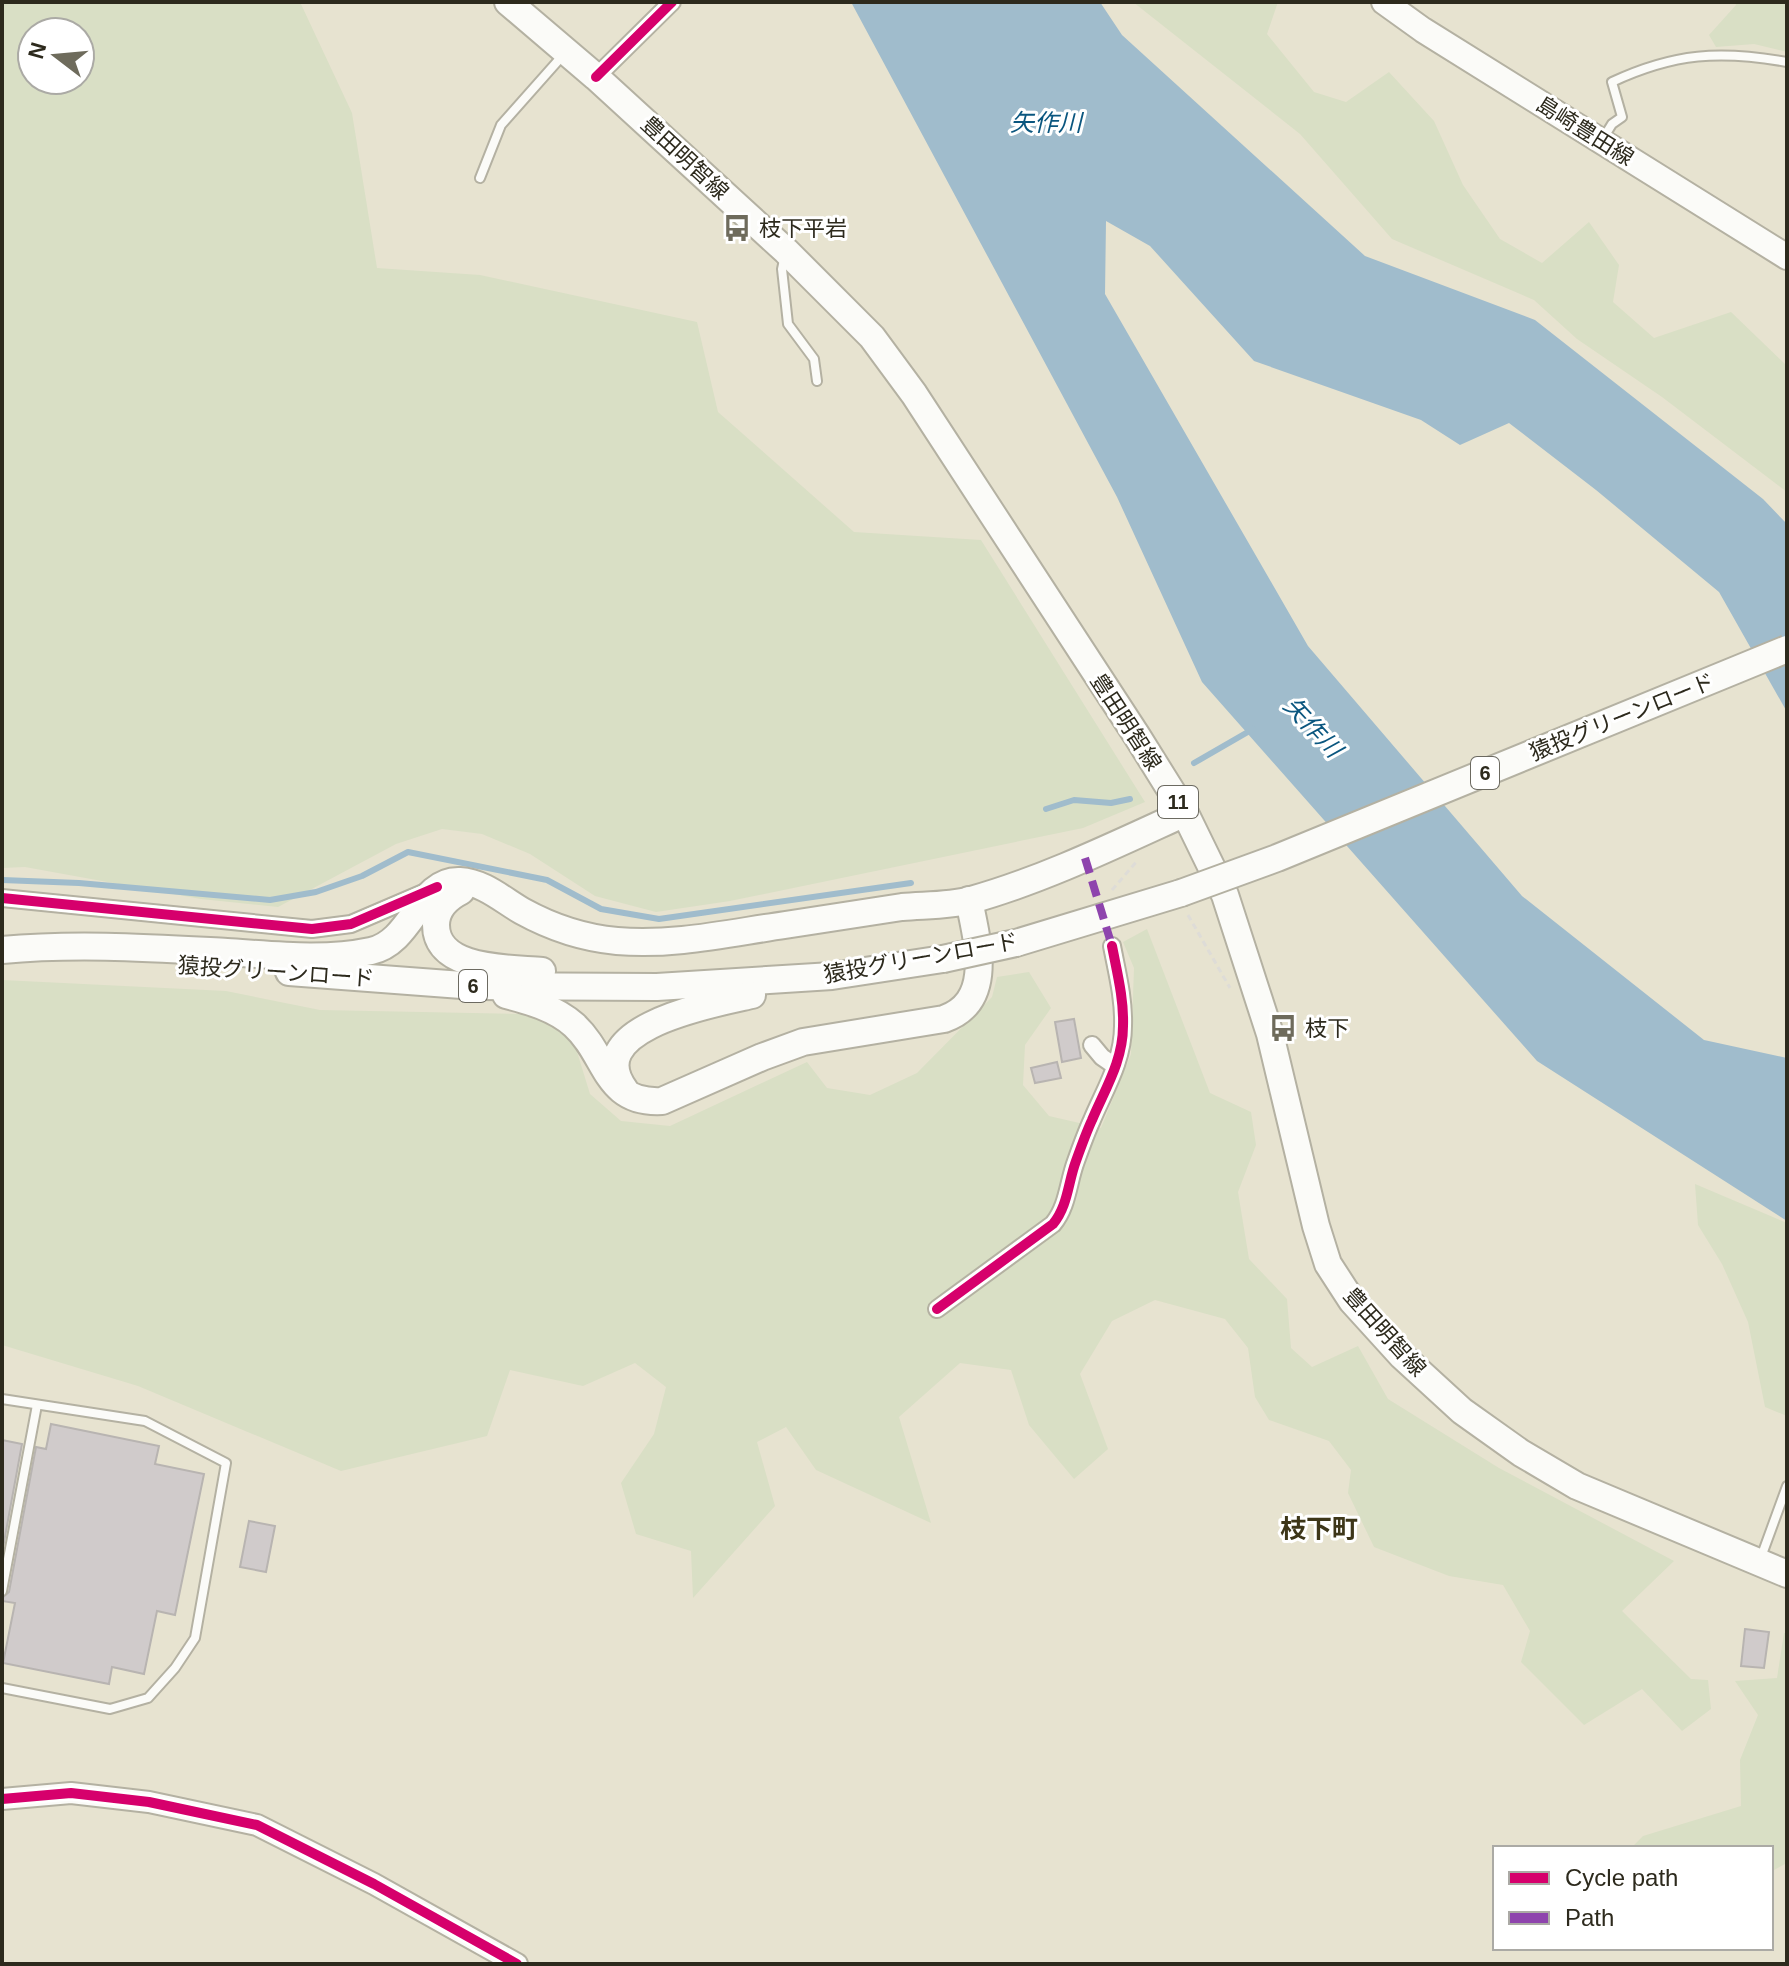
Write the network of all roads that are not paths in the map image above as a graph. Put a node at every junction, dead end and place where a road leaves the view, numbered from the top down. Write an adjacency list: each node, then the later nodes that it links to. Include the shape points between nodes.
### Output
1 (508, 2): 4 (main road, 豊田明智線 / 11)
2 (672, 2): 6 (street)
3 (1384, 2): 7 (main road, 島崎豊田線)
4 (566, 51): 6 (main road, 豊田明智線 / 11); 8 (lane, via 501,125)
5 (1787, 62): 7 (lane, via 1714,55 1645,66 1612,82 1622,117)
6 (596, 77): 9 (main road, 豊田明智線 / 11)
7 (1601, 141): 10 (main road, 島崎豊田線)
8 (480, 178)
9 (786, 251): 11 (lane, via 782,269 788,324 814,359); 13 (main road, 豊田明智線 / 11, via 872,337 914,394)
10 (1787, 257)
11 (817, 381)
12 (1787, 649): 20 (main road, 猿投グリーンロード / 6, bridge, via 1182,899 1016,943)
13 (1185, 813): 17 (main road, via 1085,858); 30 (main road, 豊田明智線 / 11, via 1225,895 1270,1034 1316,1226 1328,1264 1352,1301 1462,1411 1521,1453 1577,1486)
14 (437, 887): 15 (main road, via 463,881); 16 (street, via 351,924 312,929); 19 (main road, via 405,929 374,951 325,956 88,946)
15 (499, 897): 17 (main road, via 569,931 642,942); 21 (main road, via 470,890 448,898 437,915 444,949 466,961 510,968)
16 (2, 898)
17 (969, 900): 25 (main road, via 979,973 973,997 956,1015 803,1042 662,1101)
18 (1112, 946): 24 (street, via 1123,1027)
19 (2, 952): 22 (main road, 猿投グリーンロード / 6)
20 (832, 976): 21 (main road, 猿投グリーンロード / 6); 25 (main road, via 689,1009 643,1028 617,1061 619,1081)
21 (748, 983): 22 (main road, 猿投グリーンロード / 6)
22 (475, 986): 25 (main road, via 562,1015 586,1038 612,1083)
23 (1092, 1045): 24 (street)
24 (1115, 1066): 26 (street, via 1074,1167 1062,1213)
25 (634, 1098)
26 (937, 1309)
27 (2, 1399): 28 (lane)
28 (37, 1405): 32 (lane); 33 (lane, via 145,1421 226,1463 195,1638 148,1698 110,1709)
29 (1787, 1486): 30 (lane)
30 (1759, 1563): 31 (main road, 豊田明智線 / 11)
31 (1787, 1574)
32 (2, 1591)
33 (2, 1688)
34 (2, 1799): 35 (street, via 71,1793 149,1802 257,1825)
35 (517, 1964)

